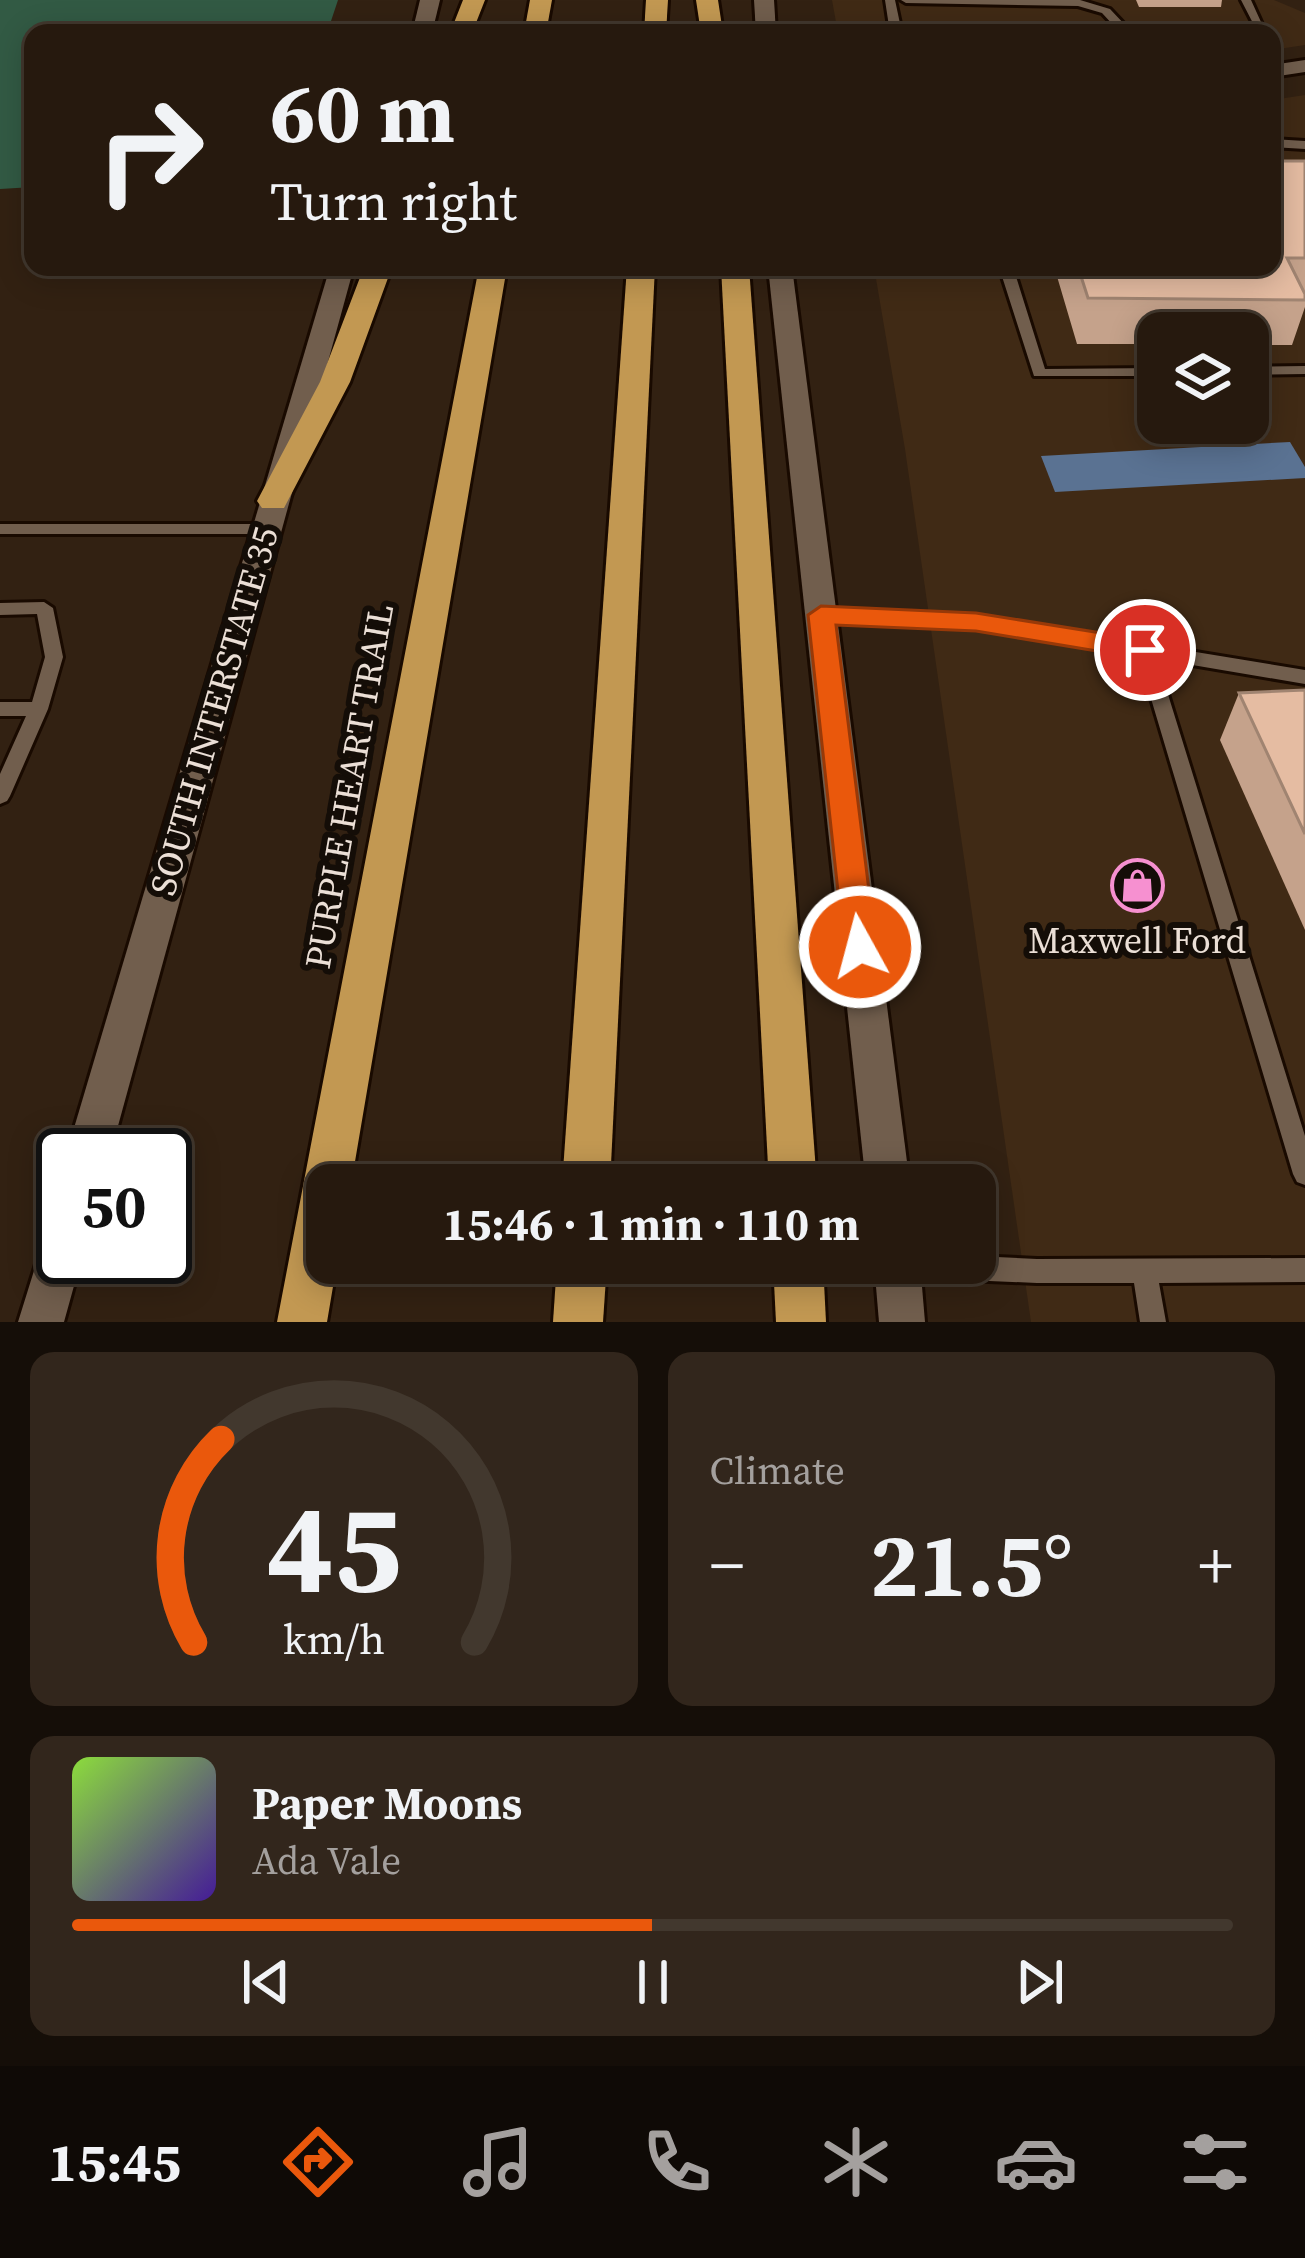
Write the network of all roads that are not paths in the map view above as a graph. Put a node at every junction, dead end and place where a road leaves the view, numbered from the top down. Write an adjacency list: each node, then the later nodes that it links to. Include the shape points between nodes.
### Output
1 (906, 0): 2 (lane, via 1079,3)
2 (1119, 24)
3 (340, 276): 13 (main road, SOUTH INTERSTATE 35)
4 (375, 276): 13 (highway, via 335,382)
5 (492, 276): 36 (highway, PURPLE HEART TRAIL)
6 (640, 276): 24 (highway)
7 (736, 276): 25 (highway)
8 (781, 276): 16 (main road)
9 (1009, 276): 12 (lane, via 1039,373)
10 (1305, 370): 11 (lane)
11 (1269, 371)
12 (1137, 372)
13 (269, 515): 14 (lane); 23 (main road, SOUTH INTERSTATE 35)
14 (0, 529)
15 (0, 609): 19 (lane, via 44,608 54,657)
16 (821, 615): 17 (lane, via 976,622); 26 (main road)
17 (1145, 650): 18 (lane); 22 (lane)
18 (1305, 676)
19 (39, 709): 20 (lane); 21 (lane)
20 (0, 710)
21 (0, 796)
22 (1293, 1098): 27 (lane)
23 (96, 1128)
24 (587, 1164)
25 (792, 1164)
26 (886, 1164)
27 (1305, 1174)
28 (996, 1266): 29 (lane)
29 (1145, 1270): 30 (lane); 40 (lane)
30 (1305, 1270)
31 (52, 1284): 35 (main road)
32 (581, 1284): 37 (highway)
33 (799, 1284): 38 (highway)
34 (899, 1284): 39 (main road)
35 (41, 1322)
36 (302, 1322)
37 (578, 1322)
38 (801, 1322)
39 (902, 1322)
40 (1154, 1322)

